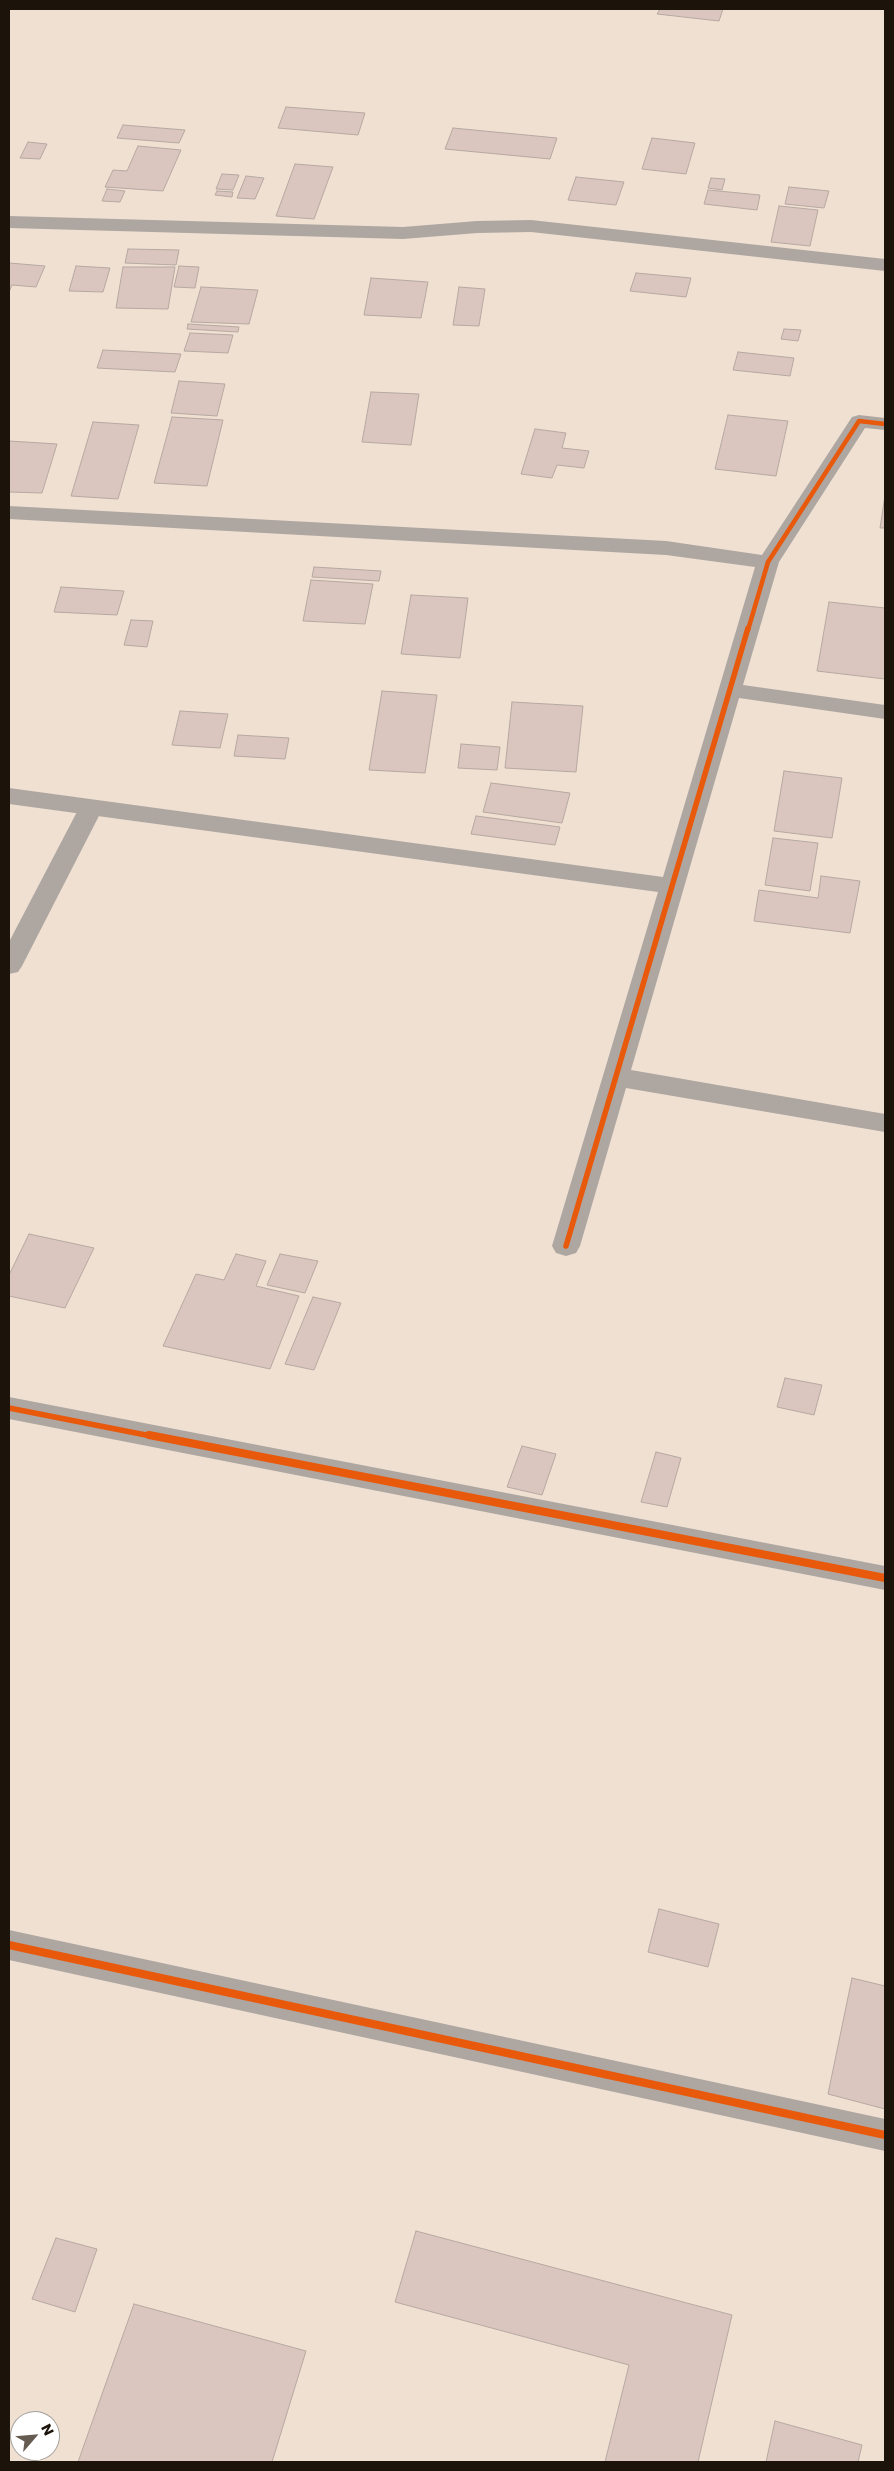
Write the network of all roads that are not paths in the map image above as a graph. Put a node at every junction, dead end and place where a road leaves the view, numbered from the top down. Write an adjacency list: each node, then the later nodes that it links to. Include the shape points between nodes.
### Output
1 (9, 222): 2 (street, via 403,234 531,226)
2 (885, 265)
3 (885, 424): 5 (street, via 859,421)
4 (9, 512): 5 (street, via 666,548)
5 (768, 562): 6 (street)
6 (731, 690): 7 (street); 10 (street)
7 (885, 712)
8 (9, 796): 9 (street)
9 (91, 808): 10 (street); 11 (street)
10 (672, 886): 12 (street)
11 (9, 966)
12 (616, 1077): 13 (street); 14 (street)
13 (885, 1122)
14 (566, 1246)
15 (9, 1408): 16 (street)
16 (885, 1578)
17 (9, 1946): 18 (street)
18 (885, 2135)

